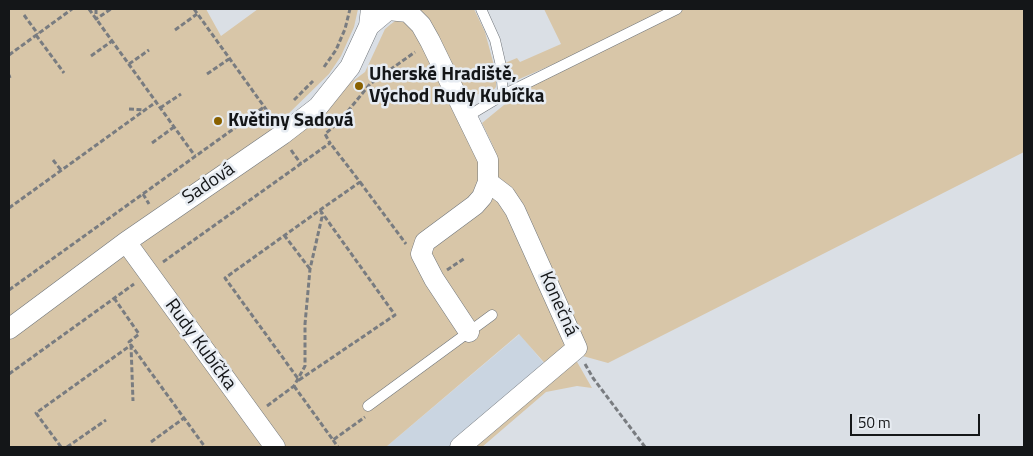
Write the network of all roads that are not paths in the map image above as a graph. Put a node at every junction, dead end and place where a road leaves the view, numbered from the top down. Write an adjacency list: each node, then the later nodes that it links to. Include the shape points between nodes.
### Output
1 (481, 9): 5 (lane, via 495,40)
2 (677, 9): 5 (lane)
3 (407, 10): 4 (street, via 388,10); 6 (street, via 421,25)
4 (370, 17): 8 (street, Sadová, via 350,67 318,106 278,127)
5 (504, 95): 6 (lane)
6 (468, 116): 7 (street, via 486,153 490,170)
7 (488, 182): 11 (street, via 479,201 425,242 421,254); 14 (street, Konečná, via 505,195 515,210 577,348)
8 (126, 242): 10 (street, Sadová); 13 (street, Rudy Kubíčka)
9 (492, 315): 11 (lane)
10 (9, 329)
11 (469, 332): 12 (lane)
12 (368, 406)
13 (275, 447)
14 (460, 447)

